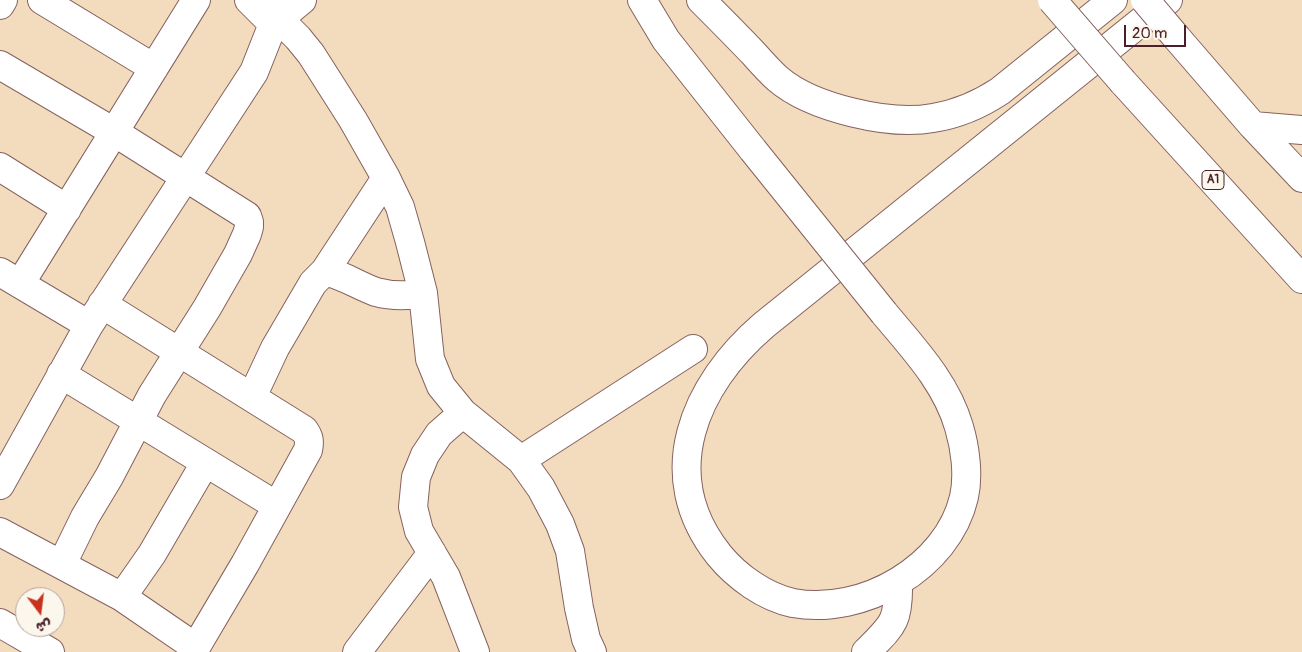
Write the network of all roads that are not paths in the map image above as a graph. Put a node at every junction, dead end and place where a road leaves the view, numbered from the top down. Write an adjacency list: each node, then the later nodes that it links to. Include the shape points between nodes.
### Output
1 (3, 0): 12 (main road)
2 (42, 0): 15 (main road)
3 (196, 0): 15 (main road)
4 (249, 0): 13 (main road)
5 (302, 0): 13 (main road)
6 (642, 0): 43 (main road, bridge, via 666,40 930,369 952,407 964,450 964,496 946,536 932,554)
7 (701, 0): 9 (main road, via 778,79 792,88 825,105 896,120 932,119 984,101)
8 (1052, 0): 25 (main road, A1, bridge)
9 (1113, 0)
10 (1145, 0): 16 (main road, bridge)
11 (1168, 0): 43 (main road, via 747,339 718,373 706,394 689,441 685,466 687,487 700,527 724,561 739,575 774,596 815,605 858,600)
12 (0, 5)
13 (276, 12): 21 (main road, via 254,72); 22 (main road, via 311,54)
14 (0, 65): 18 (main road)
15 (154, 68): 18 (main road)
16 (1253, 126): 17 (main road); 20 (main road)
17 (1302, 130)
18 (114, 132): 21 (main road); 23 (main road)
19 (0, 167): 23 (main road)
20 (1298, 169)
21 (186, 177): 28 (main road); 30 (main road, via 247,216 250,222 233,262)
22 (386, 178): 24 (main road); 27 (main road, via 400,207)
23 (67, 208): 26 (main road)
24 (325, 271): 27 (main road, via 377,292 397,295); 32 (main road, via 313,283 275,348)
25 (1302, 279)
26 (7, 282): 28 (main road)
27 (423, 293): 33 (main road, via 430,359 441,386)
28 (96, 314): 30 (main road); 31 (main road)
29 (693, 349): 36 (main road)
30 (178, 353): 32 (main road); 34 (main road)
31 (61, 374): 34 (main road); 35 (main road)
32 (252, 397): 39 (main road, via 304,430 310,443)
33 (463, 413): 36 (main road); 41 (main road, via 439,434 416,477 413,507 419,531)
34 (138, 421): 37 (main road); 42 (main road)
35 (10, 443): 38 (main road)
36 (521, 460): 50 (main road, via 541,488 570,551 578,608)
37 (205, 463): 39 (main road); 44 (main road, via 152,554)
38 (0, 485)
39 (277, 506): 46 (main road)
40 (0, 532): 42 (main road)
41 (432, 553): 48 (main road); 49 (main road, via 446,576)
42 (62, 564): 44 (main road)
43 (898, 582): 51 (main road, via 895,619)
44 (122, 598): 46 (main road)
45 (0, 623): 47 (main road)
46 (194, 650)
47 (50, 652)
48 (357, 652)
49 (475, 652)
50 (592, 652)
51 (866, 652)

